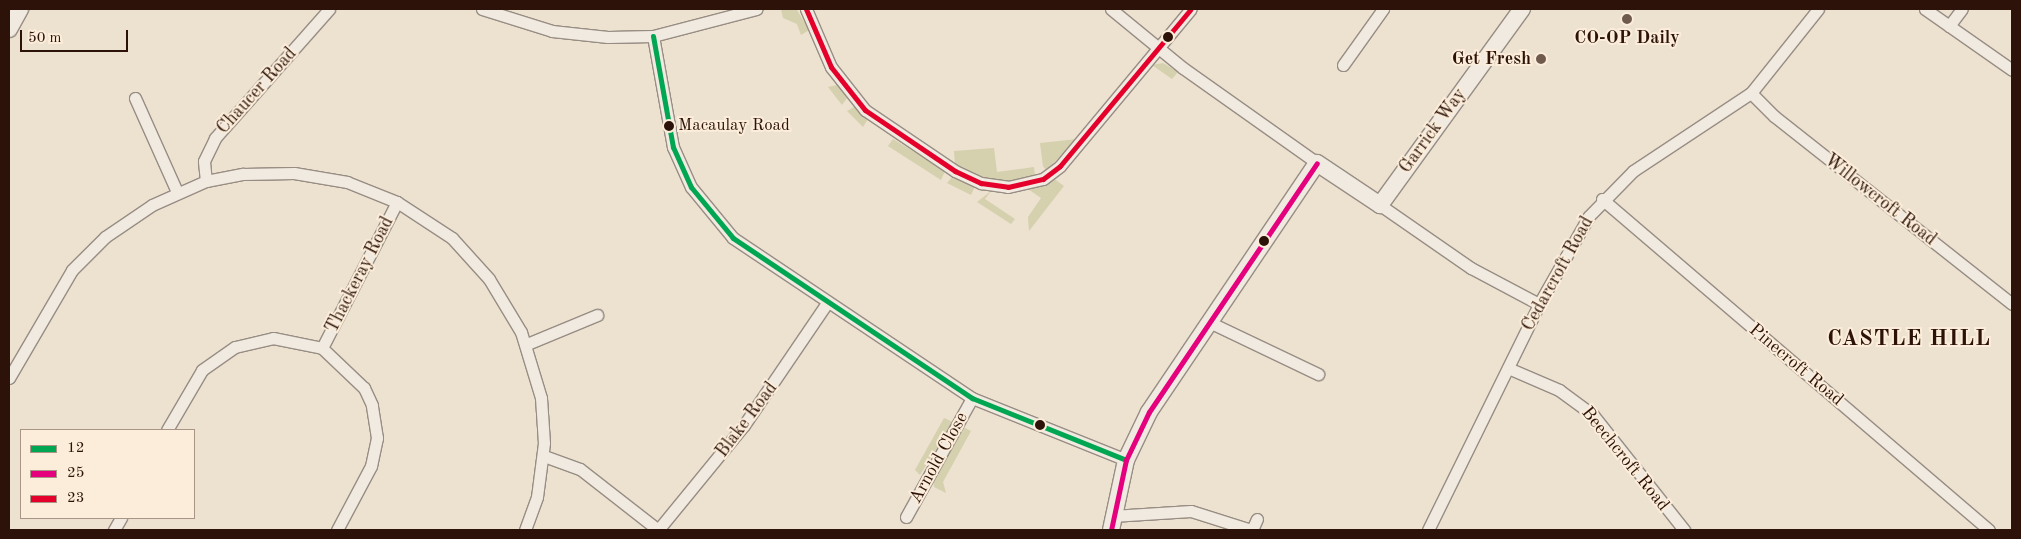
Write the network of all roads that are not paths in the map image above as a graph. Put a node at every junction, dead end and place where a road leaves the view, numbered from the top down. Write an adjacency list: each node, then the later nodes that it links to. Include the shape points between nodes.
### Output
1 (20, 9): 14 (street)
2 (329, 9): 22 (street, Chaucer Road, via 215,138 204,161)
3 (482, 9): 15 (street, via 552,31)
4 (757, 9): 15 (street)
5 (806, 9): 16 (street, via 832,68 865,110 955,171 999,187 1029,184 1060,166)
6 (1111, 9): 16 (street)
7 (1190, 9): 16 (street)
8 (1382, 9): 17 (street)
9 (1522, 9): 26 (street, Garrick Way)
10 (1818, 9): 19 (street, Cedarcroft Road)
11 (1925, 9): 13 (street)
12 (1962, 9): 13 (street)
13 (1949, 26): 18 (street)
14 (9, 29)
15 (653, 36): 27 (street, via 673,147 691,187 734,238)
16 (1157, 49): 21 (street)
17 (1343, 65)
18 (2012, 70)
19 (1751, 93): 24 (street, Cedarcroft Road, via 1664,148); 29 (street, Willowcroft Road, via 1774,116)
20 (135, 98): 23 (street)
21 (1317, 163): 26 (street); 31 (street)
22 (206, 182): 23 (street); 25 (street, via 260,173 305,174 347,182)
23 (177, 192): 36 (street, via 126,220 81,260 51,300)
24 (1602, 199): 28 (street, Cedarcroft Road, via 1575,237); 52 (street, Pinecroft Road)
25 (397, 202): 32 (street, via 438,226 471,257 499,293); 33 (street, Thackeray Road)
26 (1380, 205): 28 (street, via 1471,268)
27 (826, 303): 37 (street); 48 (street, Blake Road, via 744,425)
28 (1539, 304): 34 (street, Cedarcroft Road)
29 (2012, 304)
30 (597, 314): 32 (street)
31 (1209, 322): 35 (street); 40 (street, via 1156,400)
32 (527, 344): 39 (street, via 541,398)
33 (322, 348): 38 (street, Thackeray Road, via 280,338 235,347 198,376); 46 (street, Thackeray Road, via 364,388 376,427 371,466)
34 (1508, 368): 50 (street, Cedarcroft Road); 51 (street, Beechcroft Road, via 1559,390 1593,415)
35 (1318, 374)
36 (9, 378)
37 (972, 398): 40 (street); 41 (street, Arnold Close)
38 (168, 429)
39 (544, 456): 47 (street, via 537,498); 48 (street, via 580,469)
40 (1126, 460): 44 (street)
41 (906, 517)
42 (120, 519): 45 (street)
43 (1257, 519): 49 (street)
44 (1112, 523): 49 (street, via 1191,511)
45 (114, 530)
46 (337, 530)
47 (525, 530)
48 (658, 530)
49 (1252, 530)
50 (1428, 530)
51 (1684, 530)
52 (1990, 530)

